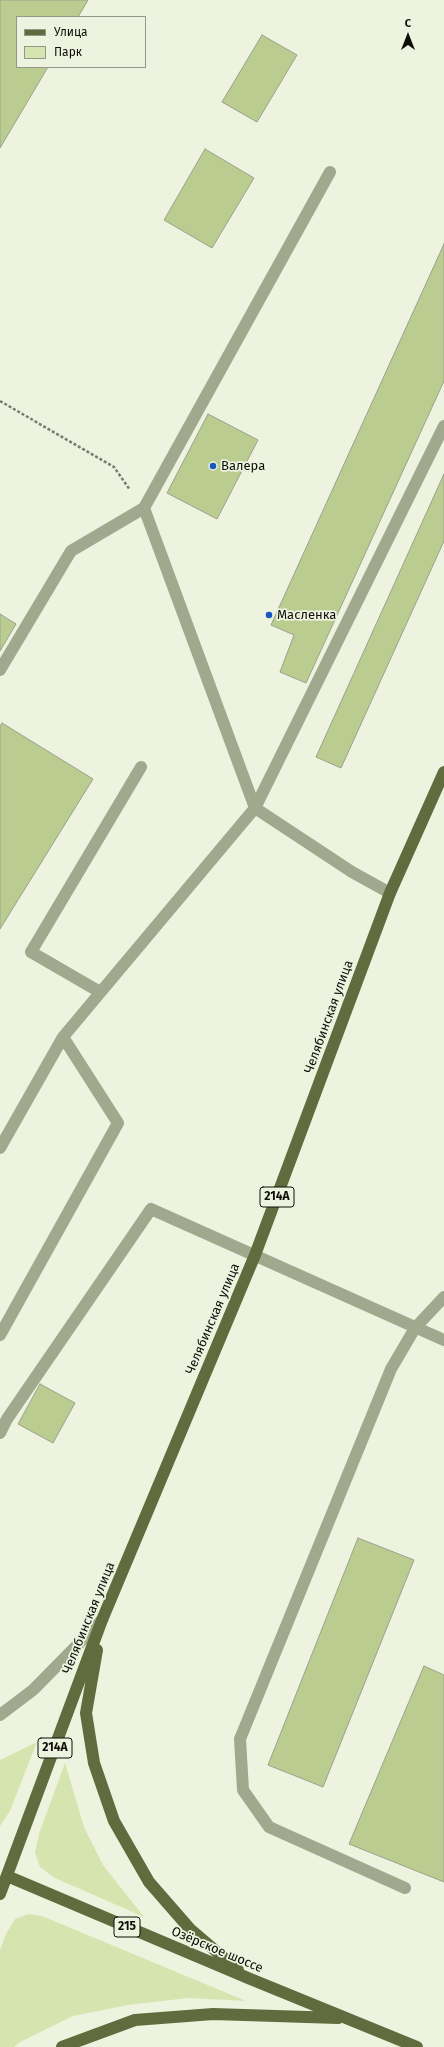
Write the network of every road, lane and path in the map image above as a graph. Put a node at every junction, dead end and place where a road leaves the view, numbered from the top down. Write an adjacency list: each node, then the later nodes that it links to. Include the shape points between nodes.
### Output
1 (330, 172): 4 (street)
2 (0, 401): 4 (path, via 114,467)
3 (444, 426): 8 (street)
4 (144, 508): 5 (street, via 71,551); 8 (street)
5 (0, 670)
6 (141, 767): 10 (street, via 31,952)
7 (444, 772): 9 (main road, Челябинская улица / 214А)
8 (255, 808): 9 (street, via 352,872); 10 (street)
9 (390, 893): 13 (main road, Челябинская улица / 214А)
10 (100, 992): 11 (street)
11 (63, 1036): 12 (street); 16 (street, via 118,1123)
12 (0, 1148)
13 (255, 1255): 15 (street); 18 (street, via 151,1209); 19 (main road, Челябинская улица / 214А)
14 (444, 1297): 15 (street)
15 (415, 1328): 17 (street); 22 (street, via 392,1369 240,1739 243,1790 269,1827)
16 (0, 1335)
17 (444, 1340)
18 (0, 1433)
19 (102, 1620): 20 (street, via 33,1690); 21 (main road, Челябинская улица / 214А); 24 (main road, via 86,1713 94,1763 114,1821 149,1882 190,1929)
20 (0, 1715)
21 (3, 1874): 23 (main road, Челябинская улица); 24 (main road, Озёрское шоссе / 215)
22 (405, 1888)
23 (0, 1894)
24 (248, 1978): 25 (main road, Озёрское шоссе / 215)
25 (347, 2018): 26 (main road, via 213,2014 135,2020); 27 (main road, Озёрское шоссе / 215)
26 (62, 2047)
27 (417, 2047)

